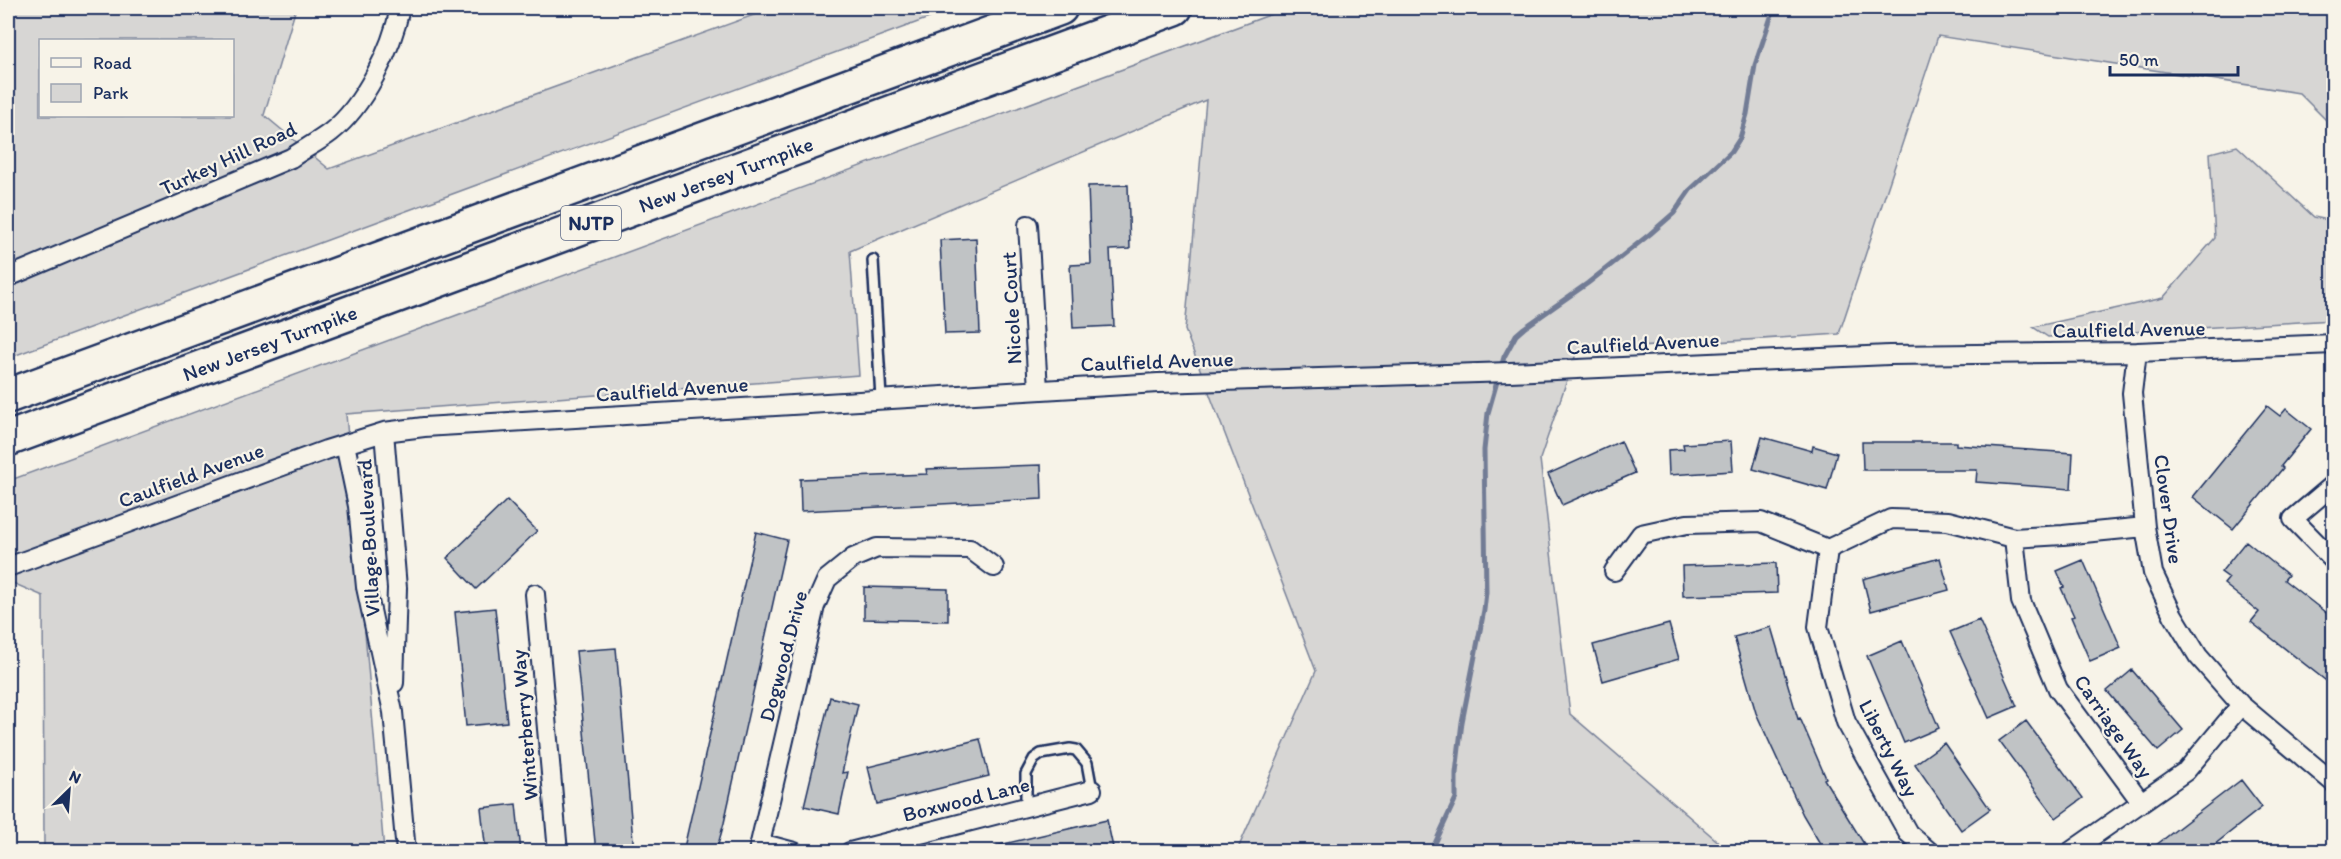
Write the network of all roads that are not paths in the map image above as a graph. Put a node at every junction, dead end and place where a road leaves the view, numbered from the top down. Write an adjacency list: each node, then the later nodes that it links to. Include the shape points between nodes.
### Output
1 (400, 8): 6 (street, Turkey Hill Road, via 395,32 360,104 332,132 291,158)
2 (1060, 8): 10 (highway, New Jersey Turnpike / NJTP)
3 (1174, 8): 13 (highway, New Jersey Turnpike / NJTP)
4 (1028, 225): 9 (street, Nicole Court)
5 (873, 260): 11 (lane)
6 (8, 277)
7 (2334, 344): 8 (street, Caulfield Avenue)
8 (2137, 352): 9 (street, Caulfield Avenue, via 1889,355); 16 (street, Clover Drive, via 2133,393)
9 (1038, 389): 11 (street, Caulfield Avenue)
10 (8, 396)
11 (881, 398): 12 (street, Caulfield Avenue)
12 (384, 432): 14 (street, Caulfield Avenue); 25 (street, Village Boulevard, via 397,588)
13 (8, 439)
14 (345, 444): 20 (street, Caulfield Avenue); 25 (street, Village Boulevard, via 358,506 366,587)
15 (2334, 488): 19 (street, via 2293,519)
16 (2145, 527): 17 (street); 24 (street, Clover Drive, via 2154,573 2173,615 2198,656)
17 (2014, 537): 18 (street, via 1948,521 1891,519); 28 (street, Carriage Way, via 2021,601 2058,689)
18 (1828, 549): 22 (street, via 1761,522 1686,524 1641,534); 35 (street, Liberty Way, via 1818,627 1846,722 1908,833)
19 (2334, 561)
20 (8, 567)
21 (994, 567): 30 (street, Dogwood Drive, via 970,549 878,548 853,558 827,579 815,606)
22 (1614, 572)
23 (535, 594): 32 (street, Winterberry Way)
24 (2241, 705): 26 (street, Clover Drive); 28 (street, via 2186,771)
25 (393, 712): 31 (street, Village Boulevard)
26 (2334, 783)
27 (1092, 790): 29 (street, Boxwood Lane); 29 (lane, via 1087,763 1076,750 1041,754 1026,774)
28 (2140, 802): 36 (street)
29 (1026, 807): 34 (street, Boxwood Lane)
30 (759, 847): 33 (street)
31 (406, 852)
32 (558, 852)
33 (794, 852)
34 (850, 852)
35 (1930, 852)
36 (2070, 852)

